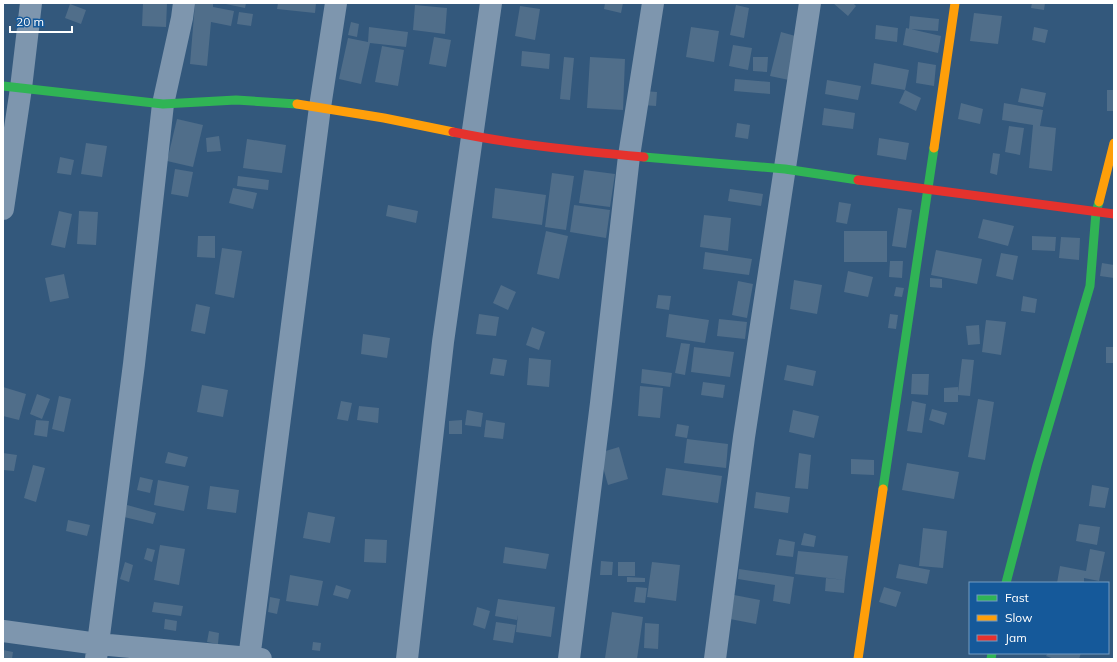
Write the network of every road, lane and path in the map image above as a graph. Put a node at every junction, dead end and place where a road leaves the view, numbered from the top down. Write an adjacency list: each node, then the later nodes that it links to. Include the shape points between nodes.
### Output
1 (31, 3): 8 (street)
2 (184, 3): 9 (street)
3 (336, 3): 10 (street)
4 (491, 3): 11 (street)
5 (653, 3): 13 (street)
6 (810, 3): 14 (street)
7 (955, 3): 15 (street)
8 (12, 87): 9 (street); 16 (street)
9 (163, 104): 10 (street, via 236,100); 21 (street, via 134,364)
10 (320, 107): 11 (street); 22 (street)
11 (473, 136): 13 (street); 23 (street, via 443,342)
12 (1114, 143): 17 (street)
13 (629, 156): 14 (street); 24 (street)
14 (785, 169): 15 (street); 25 (street, via 744,437)
15 (928, 190): 17 (street); 26 (street)
16 (3, 209)
17 (1096, 212): 18 (street); 19 (street, via 1090,286 1037,465)
18 (1114, 214)
19 (1006, 582)
20 (3, 631): 21 (street)
21 (97, 651): 22 (street)
22 (253, 659)
23 (407, 659)
24 (569, 659)
25 (714, 659)
26 (858, 659)

